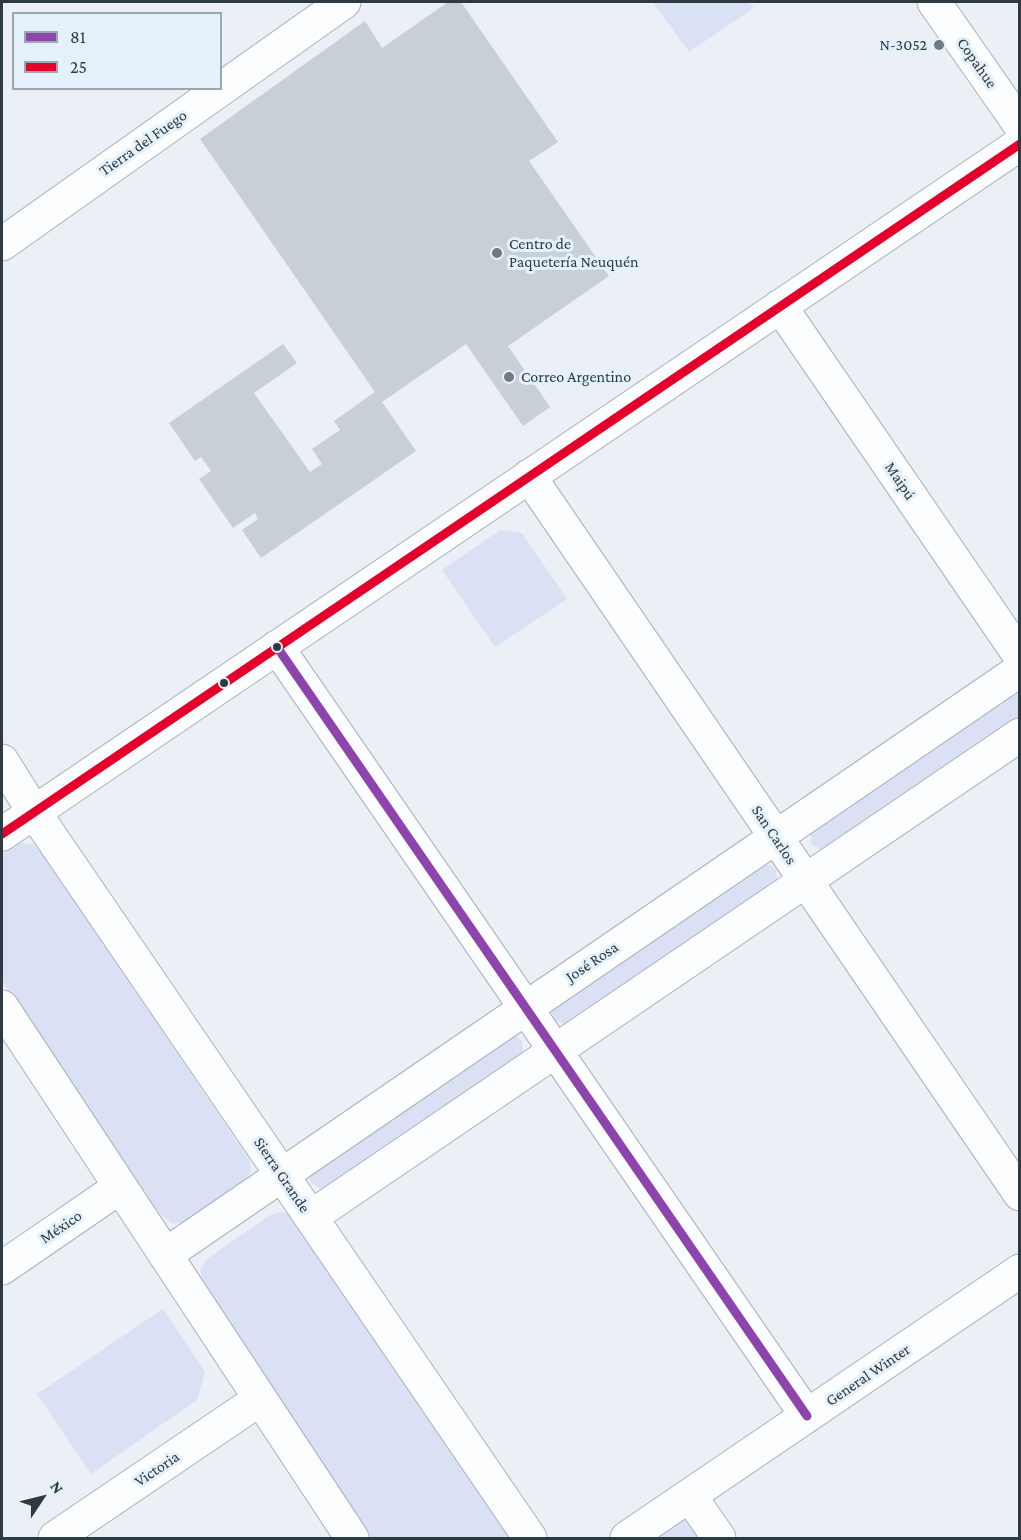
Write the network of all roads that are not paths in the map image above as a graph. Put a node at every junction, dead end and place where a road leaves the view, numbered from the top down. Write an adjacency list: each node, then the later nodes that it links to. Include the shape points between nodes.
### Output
1 (344, 2): 3 (street, Tierra del Fuego)
2 (934, 2): 5 (street, Copahue)
3 (222, 88)
4 (220, 90): 7 (street, Tierra del Fuego)
5 (1020, 125)
6 (1020, 144): 8 (street)
7 (2, 244)
8 (780, 306): 9 (street); 11 (street, Maipú)
9 (529, 476): 10 (street); 17 (street, San Carlos)
10 (277, 647): 15 (street); 20 (street)
11 (1020, 656)
12 (1020, 670): 17 (street, José Rosa)
13 (1020, 735): 18 (street)
14 (2, 761): 15 (street, Sierra Grande)
15 (34, 812): 16 (street); 22 (street, Sierra Grande)
16 (2, 834)
17 (775, 837): 18 (street, San Carlos); 20 (street, José Rosa)
18 (806, 880): 21 (street); 24 (street, San Carlos)
19 (2, 1007): 23 (street)
20 (525, 1008): 21 (street); 22 (street, José Rosa)
21 (555, 1051): 25 (street); 30 (street)
22 (281, 1175): 25 (street, Sierra Grande); 26 (street, José Rosa)
23 (120, 1186): 26 (street); 27 (street, México)
24 (1020, 1194)
25 (311, 1217): 34 (street, Sierra Grande)
26 (165, 1255): 29 (street)
27 (2, 1268)
28 (1015, 1285): 30 (street, General Winter)
29 (260, 1399): 32 (street, Victoria); 33 (street)
30 (807, 1416): 31 (street, General Winter)
31 (690, 1496): 35 (street, General Winter); 36 (street)
32 (55, 1539)
33 (352, 1539)
34 (530, 1539)
35 (627, 1539)
36 (719, 1539)

